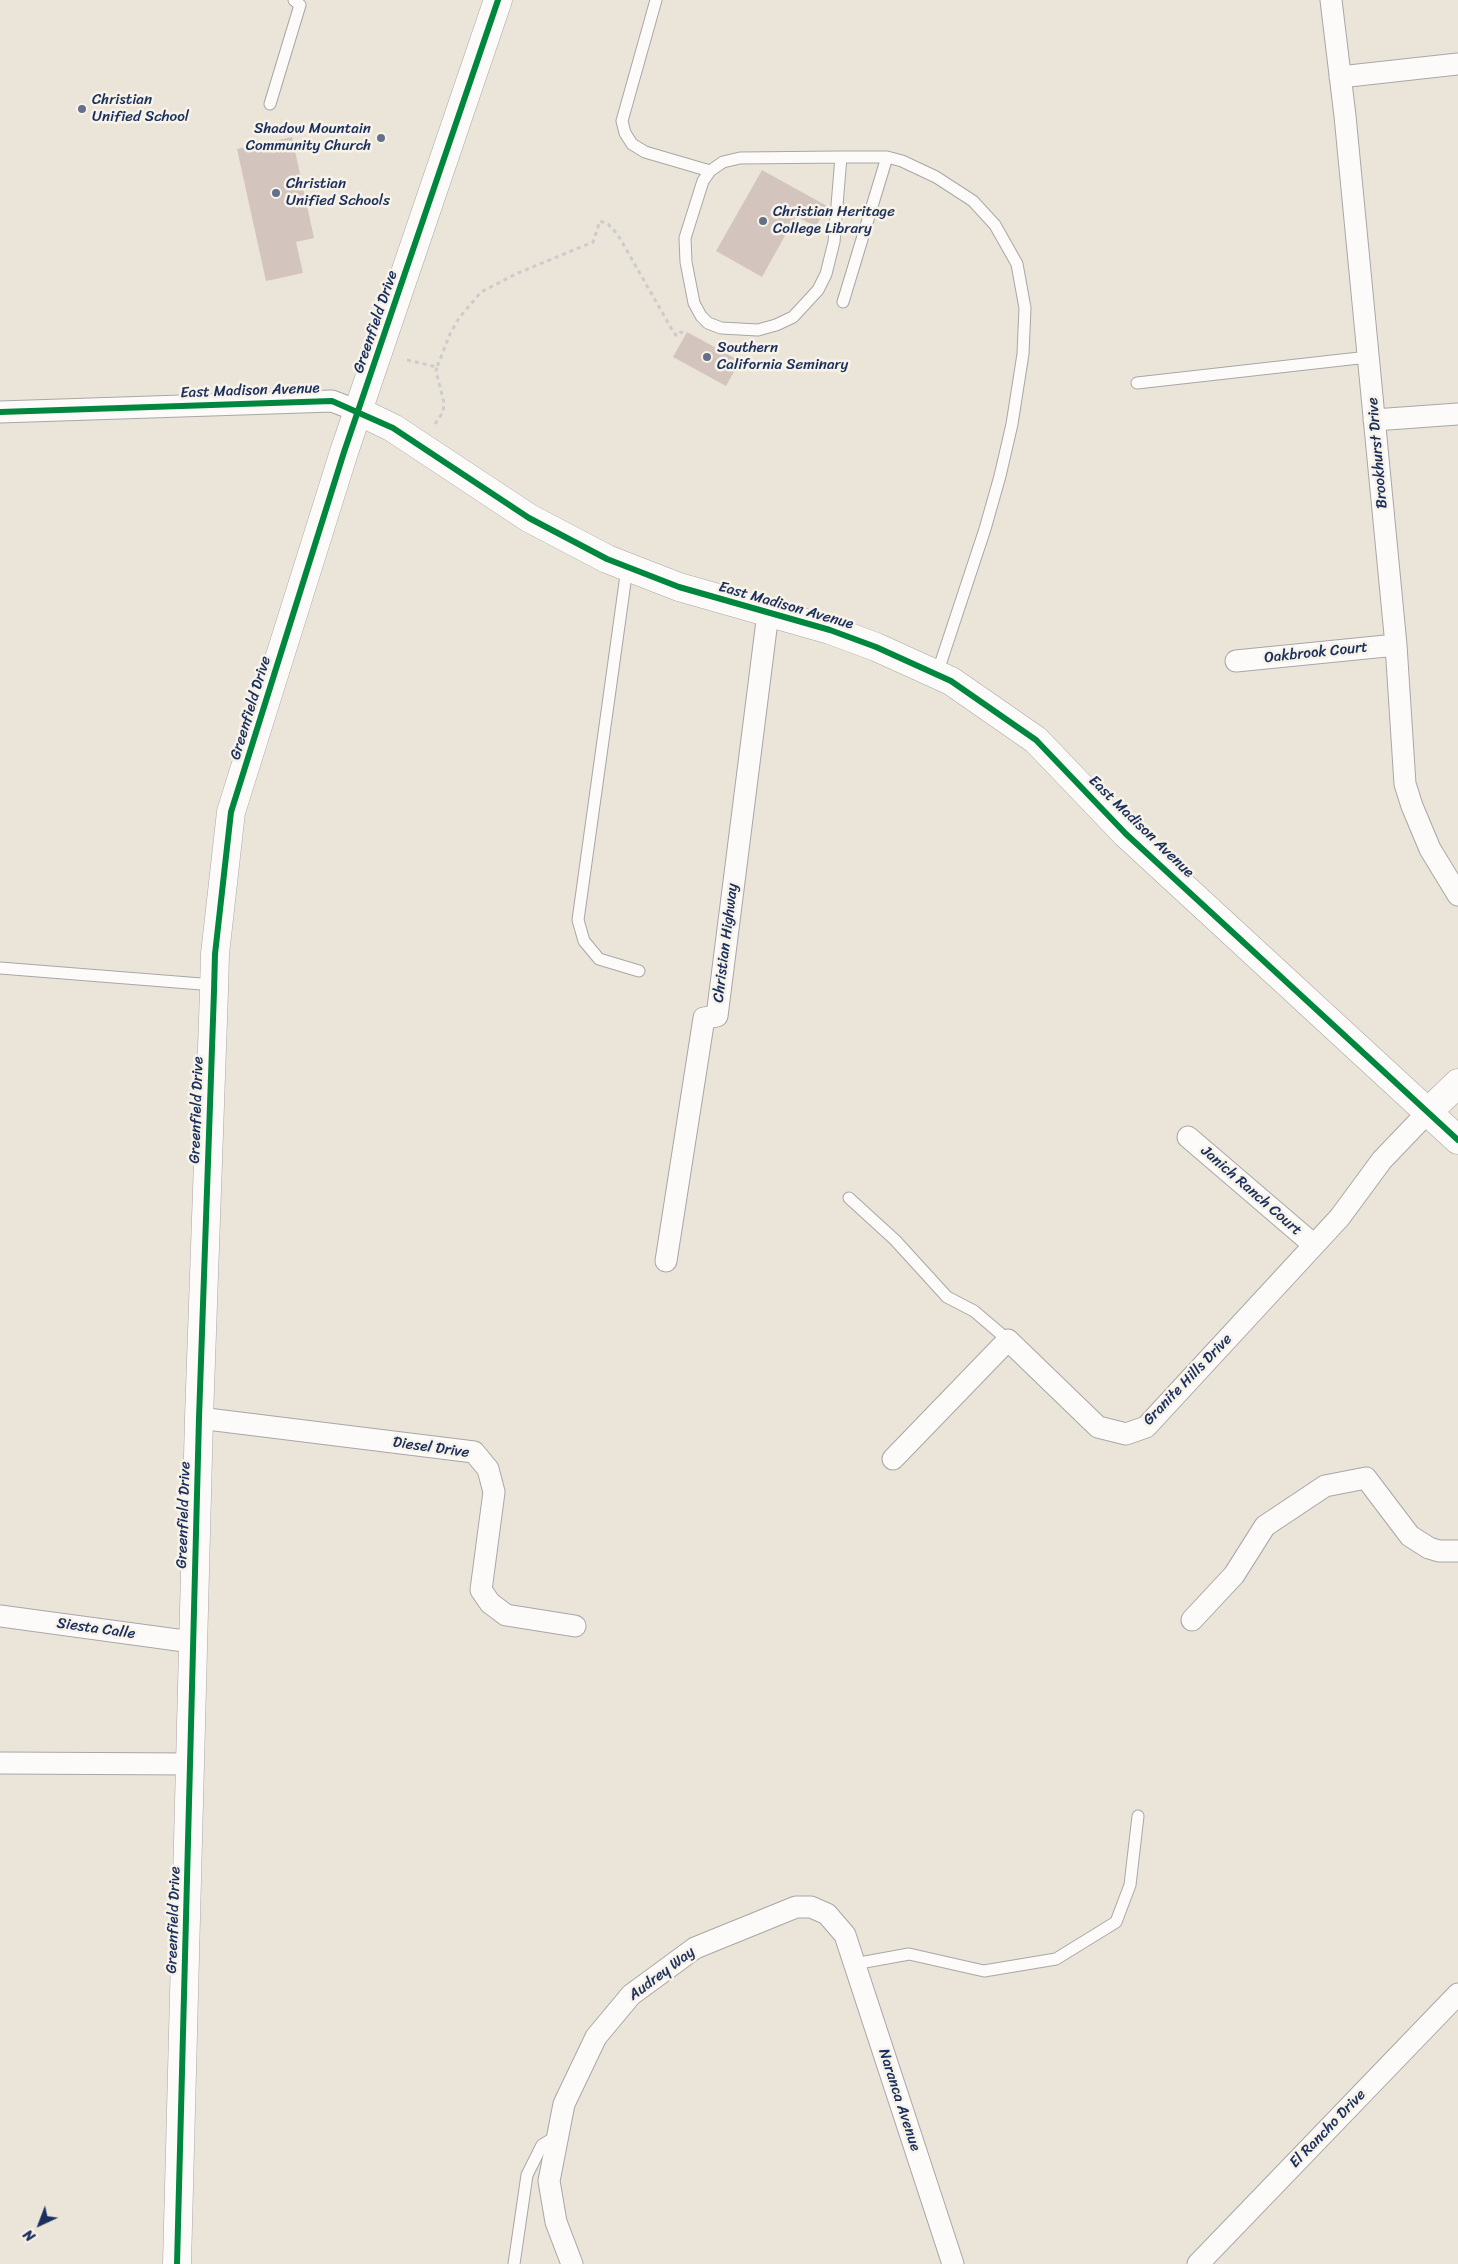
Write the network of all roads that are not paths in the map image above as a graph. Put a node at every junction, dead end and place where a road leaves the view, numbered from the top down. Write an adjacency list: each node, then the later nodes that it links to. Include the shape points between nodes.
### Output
1 (294, 0): 7 (lane, via 300,5)
2 (498, 0): 14 (street, Greenfield Drive)
3 (656, 0): 10 (lane, via 622,122 625,133 632,144 645,152)
4 (1331, 0): 6 (street, Brookhurst Drive)
5 (1458, 64): 6 (street)
6 (1340, 77): 12 (street, Brookhurst Drive)
7 (270, 104)
8 (841, 157): 9 (lane); 10 (lane, via 740,158 723,162); 10 (lane, via 834,242 826,274 818,290 793,316 758,330 721,328 708,323 694,303 684,238 703,181)
9 (887, 157): 11 (lane); 22 (lane, via 936,177 973,201 990,219 1017,264 1025,308 1023,354 1000,476)
10 (710, 171)
11 (843, 302)
12 (1368, 358): 13 (lane); 17 (street, Brookhurst Drive)
13 (1137, 383)
14 (358, 411): 15 (street, East Madison Avenue, via 332,401); 18 (street, East Madison Avenue, via 394,428 529,518); 26 (street, Greenfield Drive, via 231,812)
15 (0, 412)
16 (1458, 414): 17 (street)
17 (1374, 420): 20 (street, Brookhurst Drive)
18 (627, 568): 19 (street, East Madison Avenue); 25 (lane, via 578,920 584,941 599,959)
19 (768, 613): 22 (street, East Madison Avenue, via 830,630); 33 (street, Christian Highway, via 716,1016 704,1018)
20 (1396, 645): 21 (street, Oakbrook Court); 23 (street, Brookhurst Drive, via 1405,784 1430,849)
21 (1236, 661)
22 (937, 674): 28 (street, East Madison Avenue, via 1036,740 1126,834)
23 (1458, 895)
24 (0, 968): 26 (lane)
25 (639, 971)
26 (214, 985): 35 (street, Greenfield Drive)
27 (1458, 1083): 28 (street, Granite Hills Drive)
28 (1428, 1112): 30 (street, East Madison Avenue); 32 (street, Granite Hills Drive, via 1382,1160 1340,1217)
29 (1188, 1137): 32 (street, Janich Ranch Court)
30 (1458, 1140)
31 (849, 1198): 34 (lane, via 895,1240 947,1297 974,1311)
32 (1314, 1245): 34 (street, Granite Hills Drive, via 1146,1427 1126,1434 1098,1427)
33 (666, 1261)
34 (1008, 1340): 36 (street)
35 (199, 1418): 40 (street, Diesel Drive, via 474,1452 489,1473 494,1492 481,1590 490,1603 506,1615); 41 (street, Greenfield Drive)
36 (893, 1459)
37 (1458, 1551): 39 (street, via 1429,1548 1410,1536 1366,1478 1325,1486 1264,1526 1234,1575)
38 (0, 1616): 41 (street, Siesta Calle)
39 (1192, 1620)
40 (576, 1626)
41 (192, 1642): 43 (street, Greenfield Drive)
42 (0, 1763): 43 (street)
43 (190, 1764): 49 (street, Greenfield Drive)
44 (1138, 1816): 46 (lane, via 1130,1885 1116,1922 1056,1959 984,1971 909,1954)
45 (845, 1935): 46 (street, Naranca Avenue); 48 (street, Audrey Way, via 827,1914 812,1907 796,1907 696,1948 631,1995 596,2037 564,2104)
46 (854, 1964): 52 (street, Naranca Avenue)
47 (1458, 1994): 53 (street, El Rancho Drive)
48 (558, 2136): 50 (lane, via 542,2145 527,2175); 51 (street, Audrey Way, via 549,2181 556,2222)
49 (177, 2264)
50 (514, 2264)
51 (572, 2264)
52 (953, 2264)
53 (1198, 2264)

